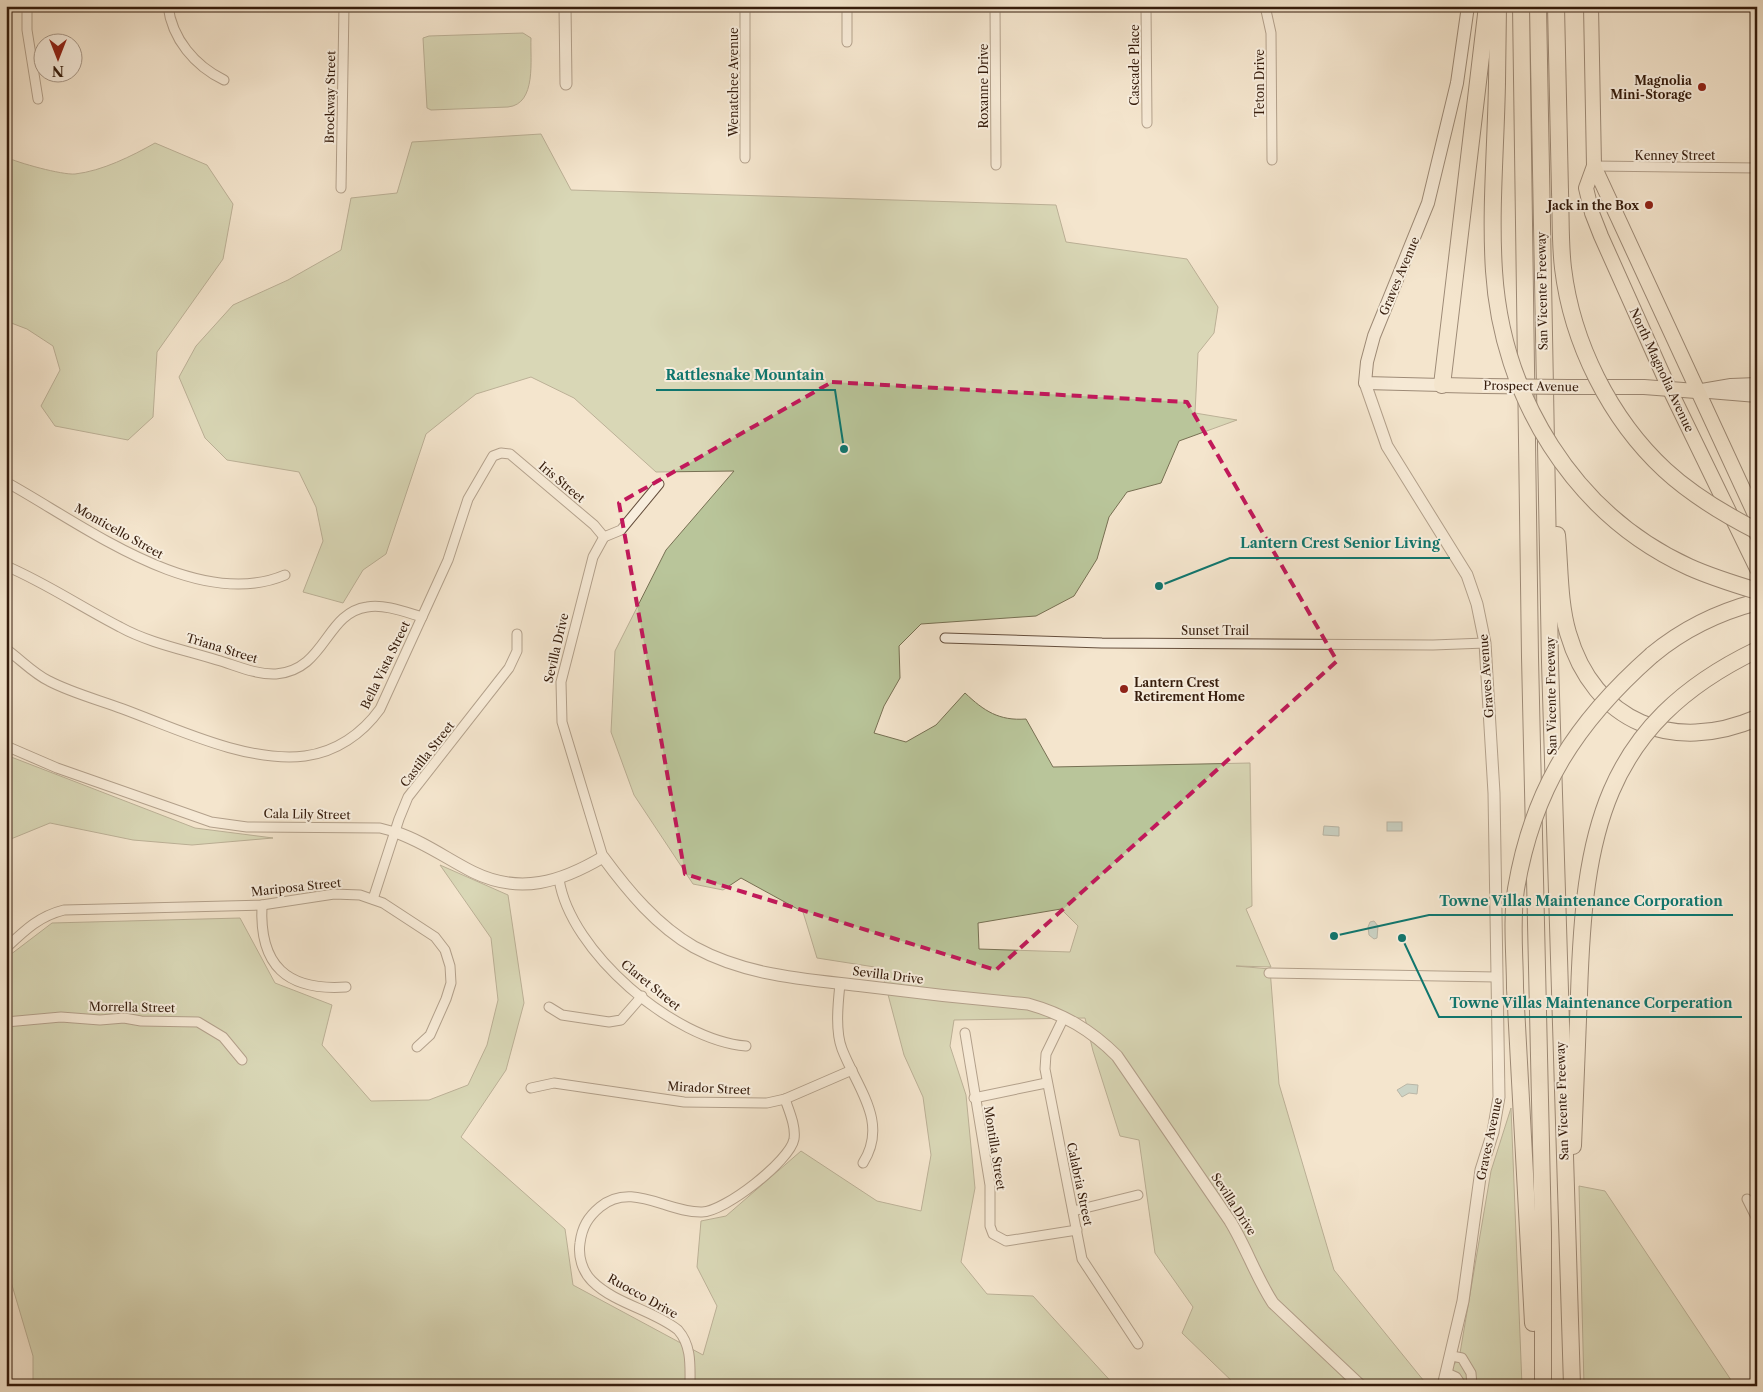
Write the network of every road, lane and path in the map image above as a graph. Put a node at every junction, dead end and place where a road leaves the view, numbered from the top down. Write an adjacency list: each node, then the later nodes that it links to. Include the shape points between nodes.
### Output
1 (27, 6): 20 (street, via 27,30)
2 (168, 6): 18 (street, via 173,30 184,47 201,65)
3 (344, 6): 27 (street, Brockway Street)
4 (565, 6): 19 (street)
5 (745, 6): 22 (street, Wenatchee Avenue)
6 (847, 6): 17 (street)
7 (995, 6): 24 (street, Roxanne Drive)
8 (1146, 6): 21 (street, Cascade Place)
9 (1266, 6): 23 (street, Teton Drive, via 1271,33)
10 (1468, 6): 29 (main road, Graves Avenue, via 1457,83 1428,202 1374,336)
11 (1487, 6): 31 (highway)
12 (1498, 6): 44 (highway, bridge, via 1494,273 1504,337 1528,407 1552,449 1577,482 1642,541 1688,567)
13 (1521, 6): 93 (highway, San Vicente Freeway, via 1530,657 1544,1233)
14 (1538, 6): 28 (highway, San Vicente Freeway)
15 (1556, 6): 39 (highway, bridge, via 1563,268 1587,359 1608,400 1664,470 1706,502)
16 (1590, 6): 25 (main road, North Magnolia Avenue)
17 (848, 42)
18 (224, 80)
19 (566, 84)
20 (38, 99)
21 (1147, 123)
22 (745, 158)
23 (1272, 160)
24 (996, 165)
25 (1594, 166): 26 (street, Kenney Street); 32 (main road, North Magnolia Avenue, via 1586,188 1592,214); 33 (main road, North Magnolia Avenue)
26 (1757, 168)
27 (341, 188)
28 (1543, 356): 52 (highway, via 1566,623 1586,676 1614,706 1655,729 1692,734 1712,732); 79 (highway, San Vicente Freeway)
29 (1365, 383): 31 (main road, Prospect Avenue); 49 (street, Graves Avenue, via 1387,446 1467,575)
30 (1757, 384): 33 (main road, Prospect Avenue)
31 (1442, 385): 32 (main road, Prospect Avenue, bridge)
32 (1669, 388): 33 (main road, Prospect Avenue); 42 (main road, North Magnolia Avenue)
33 (1696, 390): 34 (main road, Prospect Avenue); 38 (main road, North Magnolia Avenue)
34 (1757, 396)
35 (501, 453): 40 (street, Iris Street, via 510,454); 46 (street, Bella Vista Street, via 493,456 468,499 448,560)
36 (6, 482): 43 (street, Monticello Street, via 131,554 172,572 201,580 265,584)
37 (659, 484): 40 (street, via 621,530)
38 (1757, 519)
39 (1757, 530)
40 (604, 537): 55 (street, Sevilla Drive, via 593,557 559,700 562,722)
41 (6, 566): 46 (street, Triana Street, via 139,636 260,673 283,673 305,664 339,622 366,607 385,607)
42 (1757, 569)
43 (284, 575)
44 (1757, 591)
45 (1757, 602): 92 (highway, bridge, via 1706,621 1678,636 1658,650 1602,703 1560,759 1531,825 1516,890 1514,934)
46 (422, 617): 50 (street, Bella Vista Street, via 374,717 342,744 304,756 238,751 209,742 48,681)
47 (517, 634): 54 (street, Castilla Street, via 517,651 509,668 408,797)
48 (945, 638): 49 (street, Sunset Trail, via 1102,643)
49 (1485, 643): 61 (street, Graves Avenue, via 1494,793)
50 (6, 650)
51 (1757, 650): 79 (highway, bridge, via 1726,664 1691,688 1639,740 1619,773 1604,811 1586,883 1573,1159)
52 (1757, 718)
53 (6, 746): 54 (street, Cala Lily Street, via 57,768 211,822 247,827 380,828)
54 (395, 832): 56 (street, Cala Lily Street, via 474,872 495,879 527,884); 57 (street, Castilla Street)
55 (603, 857): 56 (street, Cala Lily Street); 62 (street, Sevilla Drive, via 630,893 693,946 732,964 774,976)
56 (559, 879): 64 (street, Claret Street, via 561,893 583,937 616,976)
57 (373, 899): 58 (street, Mariposa Street, via 334,894); 70 (street, Mariposa Street, via 429,931 448,958 450,983 446,999 430,1035)
58 (262, 905): 59 (street, Mariposa Street, via 64,910 33,923); 63 (street, via 265,942 274,962 290,980 321,989)
59 (6, 948)
60 (1269, 973): 61 (street)
61 (1496, 977): 85 (street, Graves Avenue, via 1499,1097 1481,1170 1466,1283)
62 (840, 984): 66 (street, Sevilla Drive, via 1028,1004); 72 (street, via 841,1048)
63 (346, 987)
64 (642, 996): 65 (street, via 621,1020 609,1022 562,1015); 69 (street, Claret Street, via 695,1032 726,1045)
65 (549, 1007)
66 (1064, 1017): 73 (street, Calabria Street, via 1046,1054); 88 (street, Sevilla Drive, via 1094,1034 1117,1056 1230,1221 1274,1303)
67 (6, 1022): 71 (street, Morrella Street, via 61,1017 198,1022 223,1037)
68 (965, 1033): 75 (street, Montilla Street)
69 (746, 1046)
70 (416, 1047)
71 (242, 1060)
72 (852, 1070): 76 (street, Mirador Street); 77 (street, via 873,1122 872,1149)
73 (1046, 1083): 75 (street, Montilla Street); 81 (street, Calabria Street)
74 (531, 1088): 76 (street, Mirador Street, via 554,1083 684,1102 767,1103)
75 (974, 1098): 83 (street, Montilla Street, via 990,1185 990,1226 993,1234 1006,1241)
76 (785, 1099): 87 (street, Ruocco Drive, via 794,1133 789,1151 733,1200 703,1212 650,1199 616,1198 590,1215 583,1228 580,1260 585,1272 603,1289 674,1327 681,1334 690,1356)
77 (863, 1163)
78 (1138, 1195): 81 (street)
79 (1565, 1195): 94 (highway, San Vicente Freeway)
80 (1747, 1199): 82 (street)
81 (1073, 1210): 83 (street, Calabria Street)
82 (1757, 1219)
83 (1077, 1230): 84 (street, Calabria Street, via 1082,1259)
84 (1138, 1344)
85 (1452, 1356): 86 (street); 91 (street, via 1462,1358 1471,1373)
86 (1447, 1374): 89 (street); 90 (street, via 1456,1377)
87 (690, 1386)
88 (1361, 1386)
89 (1443, 1386)
90 (1462, 1386)
91 (1472, 1386)
92 (1536, 1386)
93 (1544, 1386)
94 (1572, 1386)

